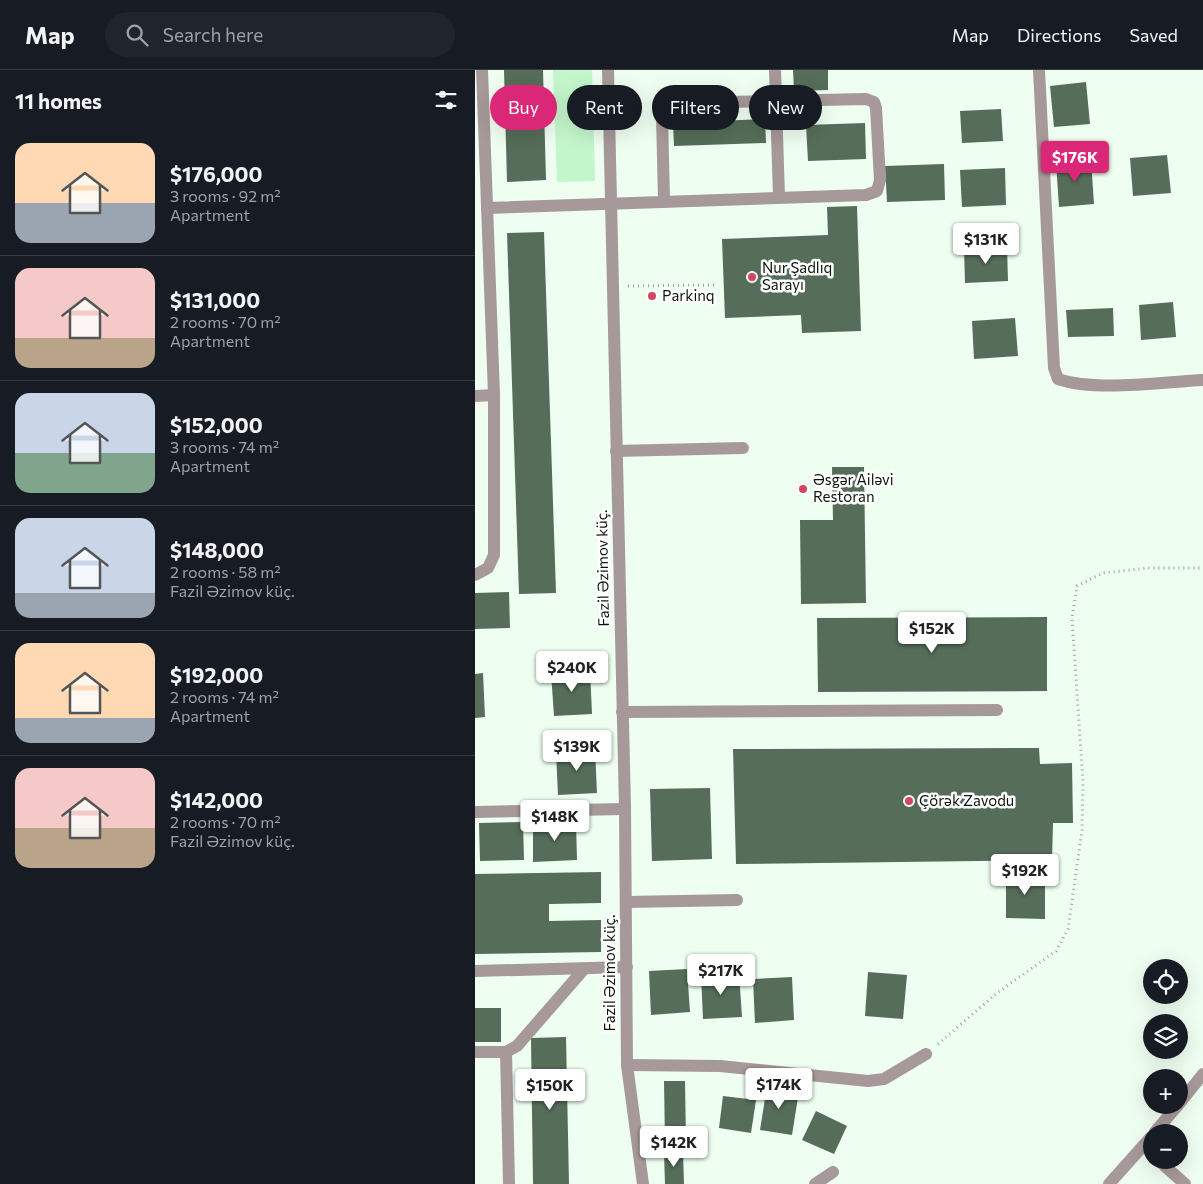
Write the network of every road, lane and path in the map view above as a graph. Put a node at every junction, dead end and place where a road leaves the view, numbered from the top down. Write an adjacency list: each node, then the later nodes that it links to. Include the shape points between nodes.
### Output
1 (482, 70): 12 (street)
2 (608, 70): 11 (street, Fazil Əzimov küç.)
3 (775, 70): 5 (street)
4 (1039, 70): 15 (street, via 1054,368 1058,379 1074,384 1101,385)
5 (775, 85)
6 (822, 100): 9 (street, via 866,99 874,102 880,180 877,191 866,195)
7 (749, 102): 10 (street, via 675,103 667,107 662,115)
8 (777, 130): 9 (street)
9 (779, 197): 10 (street)
10 (664, 201): 11 (street)
11 (610, 202): 12 (street); 14 (street, Fazil Əzimov küç.)
12 (487, 208): 16 (street)
13 (717, 284): 14 (path)
14 (612, 286): 19 (street, Fazil Əzimov küç.)
15 (1203, 380)
16 (493, 395): 17 (street); 21 (street, via 494,555 488,568)
17 (475, 396)
18 (743, 448): 19 (street)
19 (616, 451): 23 (street, Fazil Əzimov küç.)
20 (1203, 568): 33 (path, via 1148,568 1103,573 1077,586 1072,618 1083,782 1081,830 1068,929 1056,951 997,993)
21 (475, 574)
22 (997, 710): 23 (street)
23 (622, 712): 24 (street, Fazil Əzimov küç.)
24 (625, 809): 25 (street); 27 (street, Fazil Əzimov küç.)
25 (475, 812)
26 (737, 900): 27 (street)
27 (626, 902): 28 (street, Fazil Əzimov küç.)
28 (627, 966): 29 (street); 34 (street, Fazil Əzimov küç.)
29 (584, 969): 30 (street); 32 (street, via 517,1046)
30 (475, 971)
31 (475, 1052): 32 (street)
32 (506, 1052): 42 (street)
33 (926, 1054): 34 (street, via 885,1079 868,1082 720,1066)
34 (627, 1065): 43 (street, Fazil Əzimov küç.)
35 (1203, 1074): 36 (street)
36 (1188, 1092)
37 (1170, 1114): 38 (street)
38 (1162, 1124)
39 (1143, 1152): 45 (street)
40 (1168, 1169): 46 (street)
41 (833, 1172): 44 (street)
42 (509, 1184)
43 (643, 1184)
44 (815, 1184)
45 (1109, 1184)
46 (1185, 1184)

